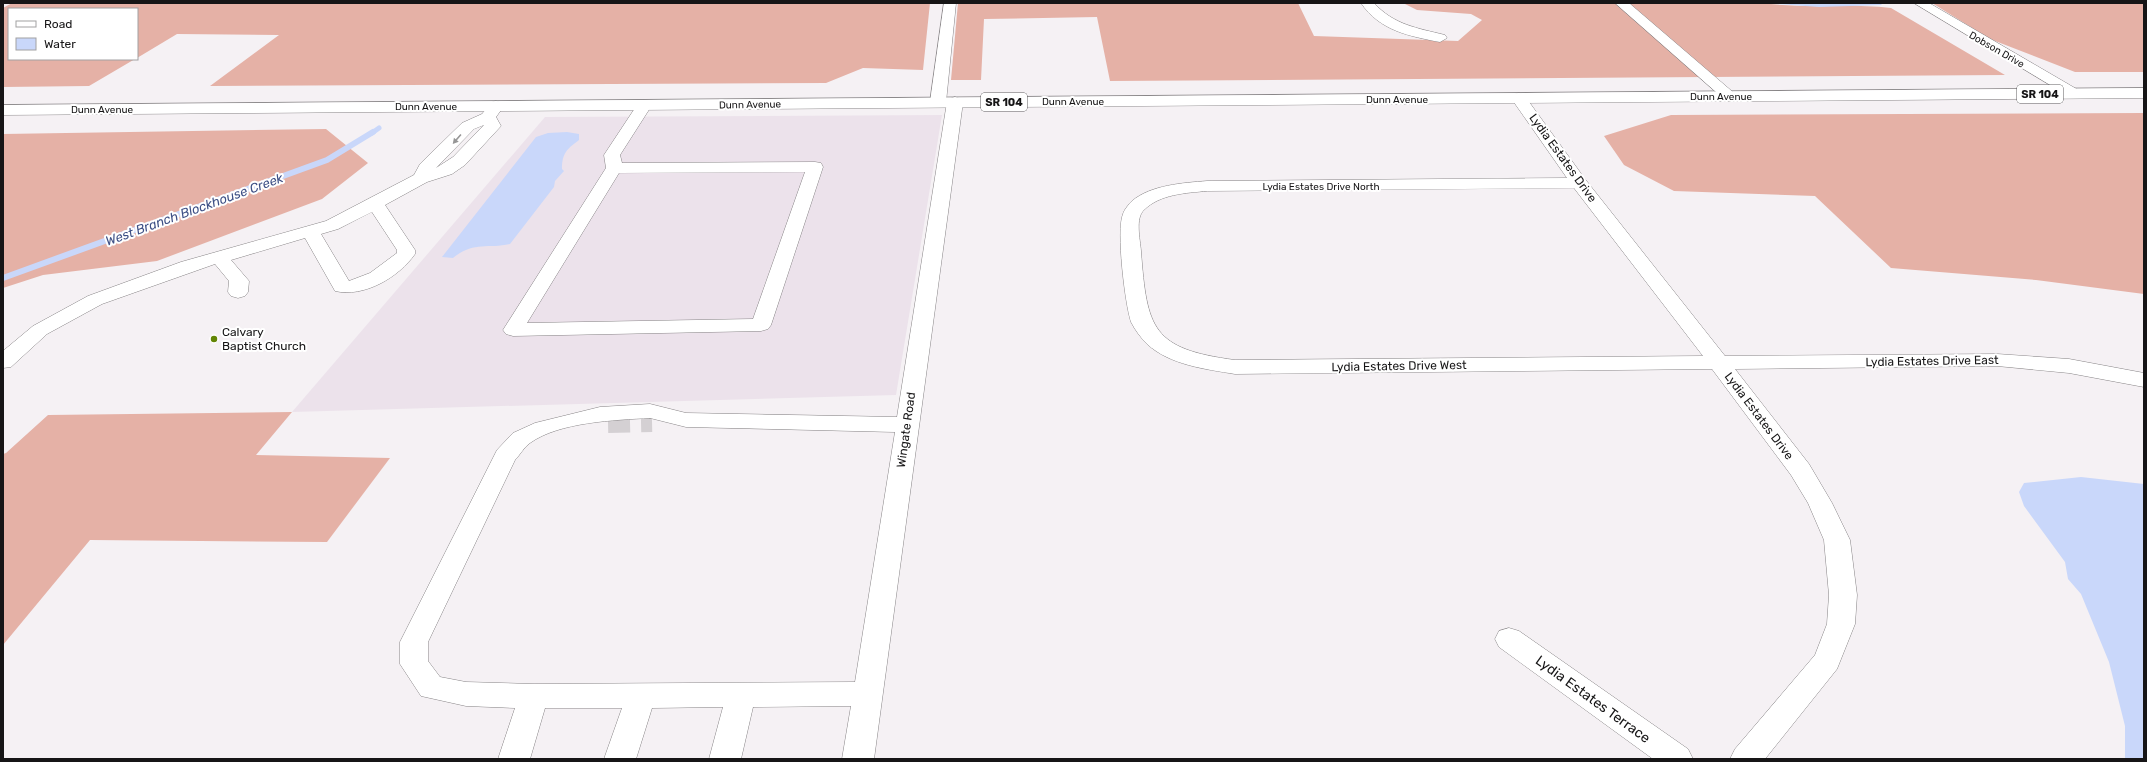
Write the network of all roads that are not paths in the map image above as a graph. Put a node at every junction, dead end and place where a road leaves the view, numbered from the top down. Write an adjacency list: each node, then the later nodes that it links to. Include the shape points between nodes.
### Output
1 (950, 3): 10 (street, Wingate Road)
2 (1367, 3): 5 (street, via 1379,18 1397,28)
3 (1621, 3): 8 (street)
4 (1920, 3): 7 (street, Dobson Drive)
5 (1440, 38)
6 (2144, 93): 7 (street, Dunn Avenue / SR 104)
7 (2075, 94): 8 (street, Dunn Avenue / SR 104)
8 (1729, 96): 9 (street, Dunn Avenue / SR 104)
9 (1519, 98): 10 (street, Dunn Avenue / SR 104); 15 (street, Lydia Estates Drive)
10 (946, 102): 11 (street, Dunn Avenue / SR 104); 26 (street, Wingate Road)
11 (644, 105): 13 (street, Dunn Avenue / SR 104); 14 (street, via 612,155)
12 (3, 110): 13 (street, Dunn Avenue / SR 104)
13 (492, 111): 16 (street, via 468,126 426,168 422,178)
14 (614, 168): 14 (street, via 513,330 761,325 815,167)
15 (1579, 183): 19 (street, Lydia Estates Drive North, via 1182,188 1144,201 1132,213 1130,225); 22 (street, Lydia Estates Drive)
16 (375, 204): 17 (street); 17 (street, via 406,250 406,254 393,267 357,287 342,287)
17 (312, 232): 18 (street)
18 (218, 257): 20 (street, via 237,277); 21 (street, via 131,286 62,316 40,330)
19 (1135, 275): 22 (street, Lydia Estates Drive West, via 1139,315 1146,330 1163,345 1181,355 1206,363 1235,367)
20 (238, 292)
21 (3, 362)
22 (1719, 363): 23 (street, Lydia Estates Drive East, via 1997,360 2069,366); 37 (street, Lydia Estates Drive, via 1800,470 1820,503 1837,540 1841,565 1841,624 1826,661)
23 (2144, 380)
24 (679, 418): 25 (street); 26 (street, via 739,423); 30 (street, via 650,411 600,414 596,419 543,428 521,438 506,456 414,642 414,664 431,687 466,694)
25 (652, 421)
26 (906, 425): 28 (street, Wingate Road)
27 (1509, 639): 36 (street, Lydia Estates Terrace)
28 (868, 694): 29 (street); 35 (street, Wingate Road)
29 (740, 695): 31 (street); 34 (street)
30 (534, 696): 31 (street); 32 (street)
31 (641, 696): 33 (street)
32 (514, 759)
33 (620, 759)
34 (726, 759)
35 (858, 759)
36 (1677, 759)
37 (1746, 759)

